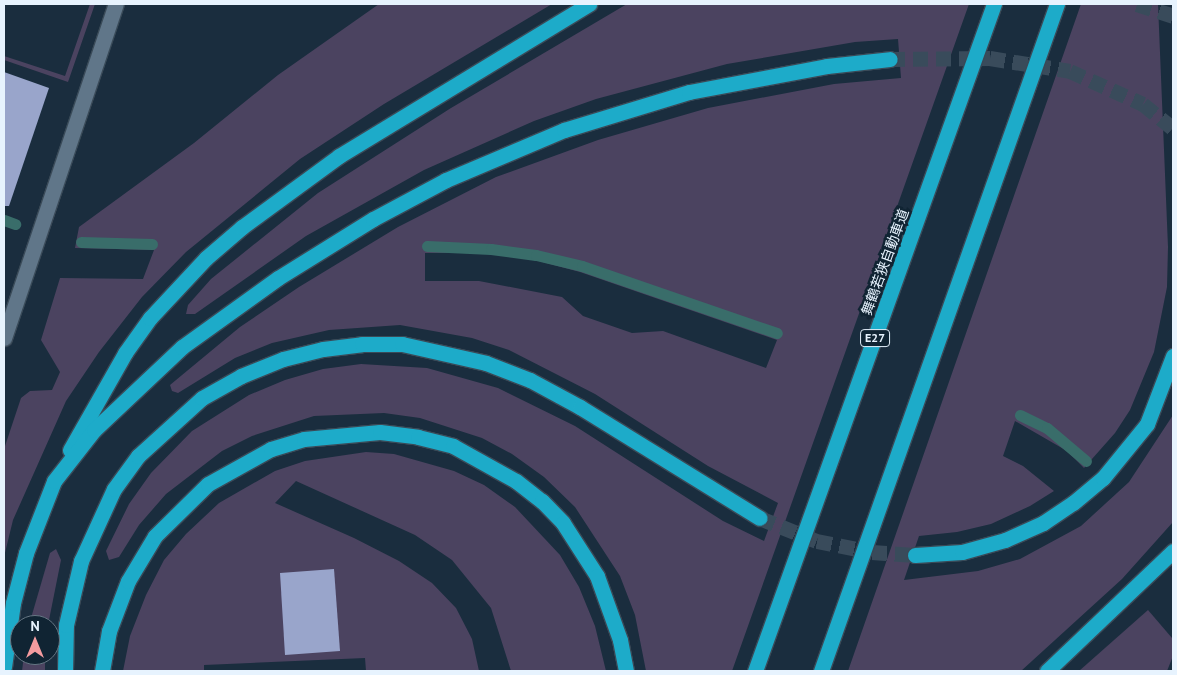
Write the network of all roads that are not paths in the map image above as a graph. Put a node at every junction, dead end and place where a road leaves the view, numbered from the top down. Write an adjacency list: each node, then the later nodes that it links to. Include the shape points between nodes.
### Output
1 (116, 4): 6 (street)
2 (589, 4): 8 (highway, via 339,156 288,191 206,258 150,318 125,353)
3 (994, 4): 16 (highway, 舞鶴若狭自動車道 / E27)
4 (1057, 4): 17 (highway)
5 (890, 59): 8 (highway, via 818,67 689,92 564,130 446,180 325,247 182,347 94,430)
6 (4, 338)
7 (1173, 356): 11 (highway, via 1147,424 1104,478 1073,503 1043,523 1005,540 962,552)
8 (54, 481): 12 (highway, via 26,553 13,603)
9 (760, 518): 13 (highway, via 530,380 486,363 402,344 362,344 323,349 275,362 202,398 138,456 114,489 81,561 66,625)
10 (1173, 551): 18 (highway)
11 (915, 555)
12 (4, 667)
13 (65, 671)
14 (102, 671): 15 (highway, via 109,631 128,581 155,536 208,484 271,449 304,439 380,432 453,446 516,481 542,501 562,522 597,576 620,640)
15 (626, 671)
16 (756, 671)
17 (821, 671)
18 (1048, 671)

